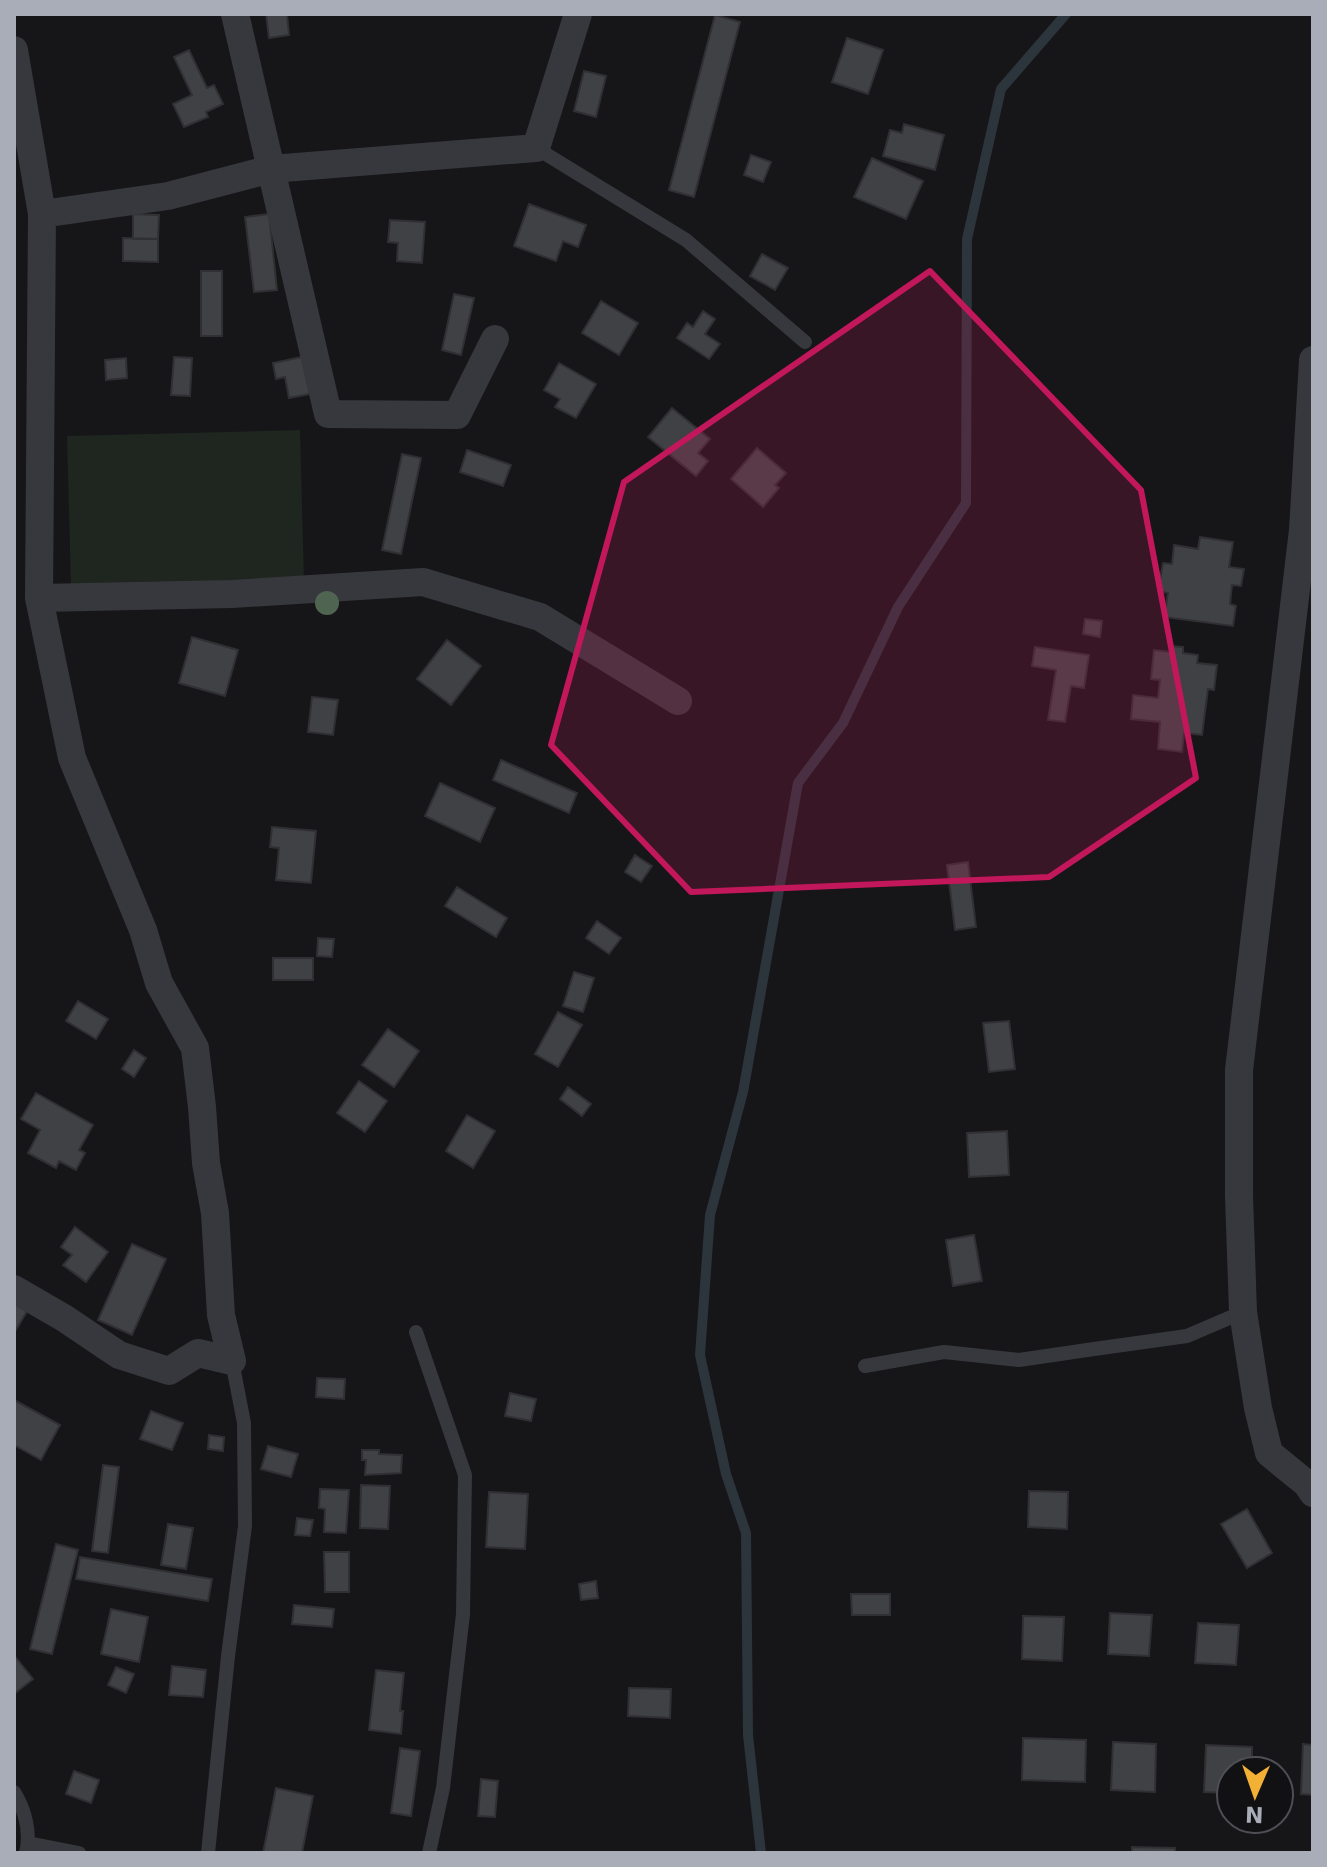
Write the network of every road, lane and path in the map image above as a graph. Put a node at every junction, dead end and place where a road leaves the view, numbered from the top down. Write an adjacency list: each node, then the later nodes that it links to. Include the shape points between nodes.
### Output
1 (235, 14): 5 (street)
2 (578, 14): 4 (street)
3 (14, 50): 6 (street)
4 (536, 148): 5 (street); 8 (lane, via 686,240)
5 (271, 169): 6 (street, via 168,196); 7 (street, via 328,414 457,415)
6 (42, 214): 10 (street)
7 (495, 339)
8 (805, 342)
9 (1313, 360): 13 (street, via 1303,530 1239,1070)
10 (39, 598): 11 (street, via 232,594 423,582 540,617); 15 (street, via 72,758 143,930 159,983 195,1048 221,1315)
11 (678, 701)
12 (14, 1289): 15 (street, via 119,1355 169,1371 198,1353)
13 (1243, 1312): 16 (lane, via 1187,1336 1141,1343 1019,1360 944,1352); 17 (street, via 1269,1453)
14 (416, 1332): 22 (lane, via 465,1475 463,1614 443,1788)
15 (232, 1361): 21 (lane, via 244,1423 245,1526)
16 (865, 1366)
17 (1313, 1493)
18 (14, 1792): 19 (lane, via 24,1808)
19 (27, 1848): 20 (lane)
20 (79, 1853)
21 (208, 1853)
22 (429, 1853)

